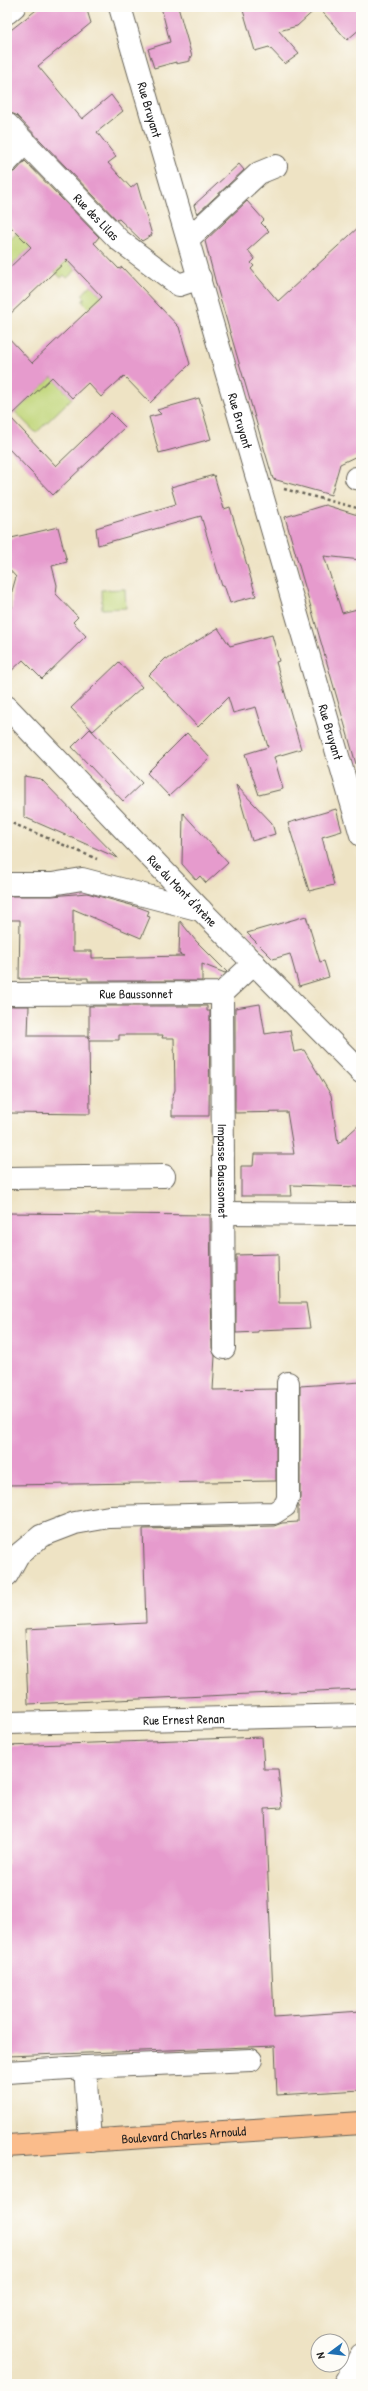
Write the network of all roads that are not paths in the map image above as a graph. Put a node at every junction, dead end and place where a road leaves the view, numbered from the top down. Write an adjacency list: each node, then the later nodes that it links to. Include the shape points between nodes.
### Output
1 (14, 7): 3 (street)
2 (120, 7): 8 (street, Rue Bruyant)
3 (7, 13)
4 (7, 124): 5 (street, Rue des Lilas)
5 (25, 143): 6 (street); 9 (street, Rue des Lilas, via 119,240 179,285)
6 (7, 162)
7 (276, 166): 8 (street, via 260,173)
8 (188, 239): 9 (street, Rue Bruyant)
9 (200, 278): 11 (street, Rue Bruyant)
10 (7, 707): 13 (street, Rue du Mont d'Arène)
11 (361, 835)
12 (7, 884): 13 (street, via 52,884 82,878)
13 (201, 910): 14 (street, Rue du Mont d'Arène)
14 (254, 964): 15 (street); 17 (street, Rue du Mont d'Arène)
15 (222, 993): 16 (street, Rue Baussonnet); 20 (street, Impasse Baussonnet)
16 (7, 994)
17 (361, 1072)
18 (164, 1176): 19 (street)
19 (7, 1178)
20 (223, 1213): 21 (street); 22 (street, Impasse Baussonnet)
21 (361, 1214)
22 (224, 1348)
23 (288, 1383): 24 (street, via 288,1498 285,1506 274,1513 109,1517 75,1523 40,1536 18,1555)
24 (7, 1575)
25 (361, 1715): 26 (street, Rue Ernest Renan)
26 (7, 1723)
27 (251, 2060): 28 (street)
28 (85, 2068): 29 (street); 31 (street)
29 (7, 2072)
30 (361, 2123): 31 (main road, Boulevard Charles Arnould)
31 (90, 2141): 32 (main road, Boulevard Charles Arnould)
32 (7, 2146)
33 (361, 2355): 34 (street)
34 (344, 2384)

